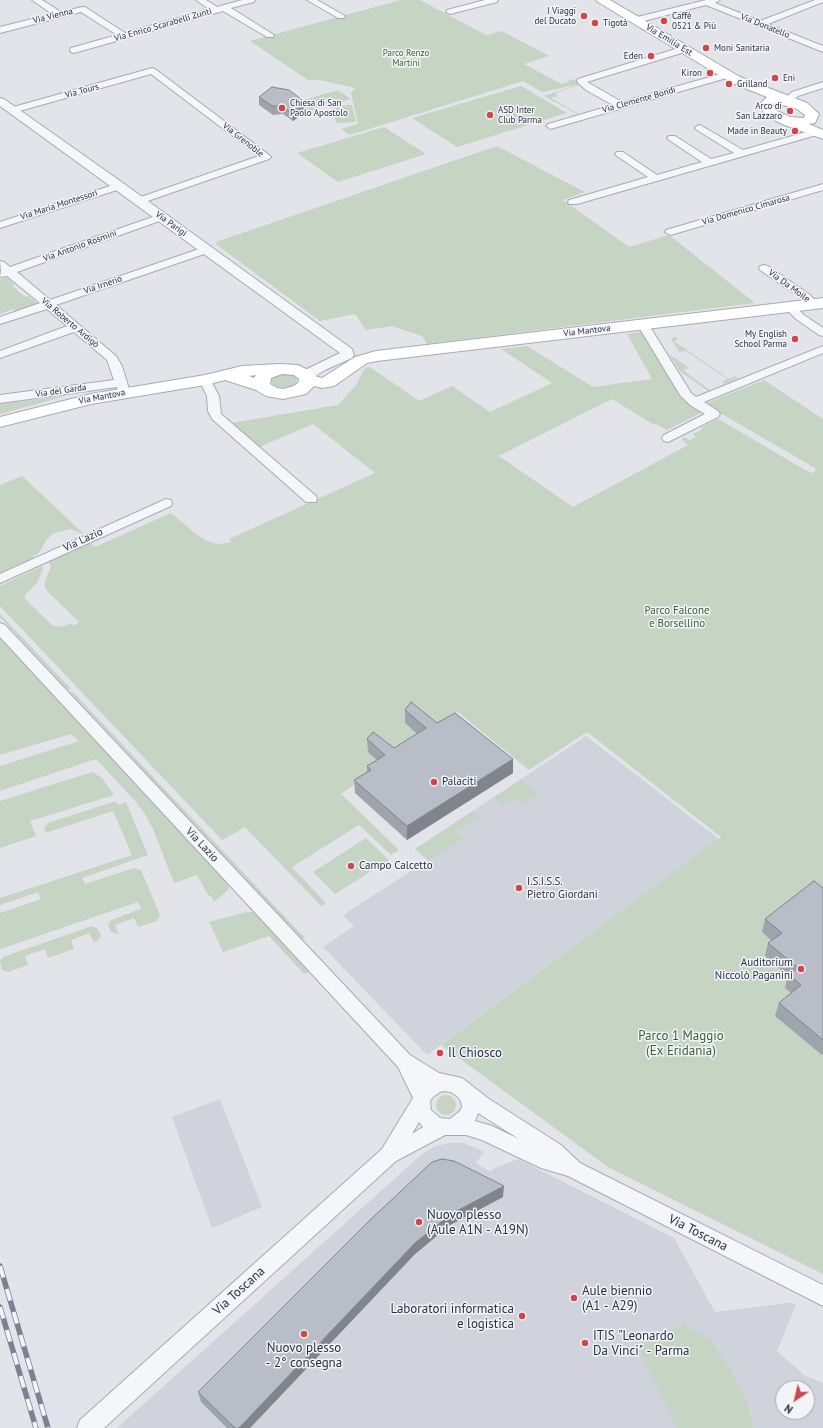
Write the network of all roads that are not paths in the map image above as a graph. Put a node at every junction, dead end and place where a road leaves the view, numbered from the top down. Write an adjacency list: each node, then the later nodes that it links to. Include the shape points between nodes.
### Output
1 (36, 0): 12 (street)
2 (200, 0): 10 (street)
3 (251, 0): 10 (street, Via Enrico Scarabelli Zunti)
4 (311, 0): 13 (street)
5 (494, 0): 11 (street)
6 (602, 0): 14 (main road, Via Emilia Est)
7 (717, 0): 9 (street)
8 (822, 0): 15 (street)
9 (708, 3): 14 (street); 15 (street, Via Donatello)
10 (220, 9): 17 (street); 18 (street, Via Enrico Scarabelli Zunti)
11 (450, 12)
12 (58, 14): 16 (street, Via Vienna); 18 (street, Via Vienna, via 82,9)
13 (341, 16)
14 (636, 20): 21 (main road, Via Emilia Est)
15 (760, 24): 20 (street, Via Donatello)
16 (0, 30)
17 (270, 35)
18 (124, 36): 23 (street, Via Enrico Scarabelli Zunti)
19 (823, 42): 20 (street)
20 (814, 46): 22 (street, Via Donatello)
21 (685, 49): 25 (main road, Via Emilia Est); 29 (street, via 581,81)
22 (823, 49)
23 (74, 50)
24 (152, 72): 30 (street, Via Tours); 44 (street, Via Grenoble, via 266,157)
25 (732, 77): 28 (main road, Via Emilia Est); 29 (street, Via Clemente Bondi); 31 (main road, Via Emilia Est)
26 (823, 85): 28 (street, via 795,94)
27 (0, 101): 30 (street, Via Parigi)
28 (791, 102): 31 (main road, Via Emilia Est, via 771,100 766,104); 32 (main road, Via Emilia Est)
29 (622, 106): 34 (street, Via Clemente Bondi)
30 (13, 110): 42 (street, Via Parigi)
31 (768, 110): 33 (main road, Via Emilia Est)
32 (812, 114): 33 (main road, Via Emilia Est, via 812,118 807,121); 36 (main road, Via Emilia Est)
33 (787, 120): 36 (main road, Via Emilia Est)
34 (551, 126)
35 (700, 128): 39 (street)
36 (821, 131): 39 (street)
37 (672, 138): 40 (street)
38 (620, 154): 41 (street)
39 (742, 154): 40 (street)
40 (710, 163): 41 (street)
41 (655, 178): 45 (street)
42 (119, 186): 44 (street, Via Parigi); 47 (street, Via Maria Montessori)
43 (823, 187): 48 (street, Via Domenico Cimarosa)
44 (139, 201): 46 (street, Via Parigi)
45 (573, 202)
46 (161, 217): 49 (street, Via Parigi); 51 (street, Via Antonio Rosmini)
47 (0, 225)
48 (670, 232)
49 (206, 250): 53 (street, Via Irnerio); 61 (street, Via Parigi)
50 (764, 268): 52 (street, Via Da Moile)
51 (3, 270): 53 (street, Via Roberto Ardigò)
52 (818, 303): 54 (main road, Via Mantova)
53 (48, 304): 55 (street, Via Irnerio); 57 (street, Via Roberto Ardigò)
54 (790, 307): 56 (main road, Via Mantova); 58 (street, via 800,318)
55 (0, 321)
56 (643, 324): 62 (main road, Via Mantova); 71 (street, via 684,392)
57 (76, 327): 60 (street); 68 (street, Via Roberto Ardigò, via 112,358)
58 (823, 333)
59 (823, 349): 71 (street)
60 (0, 355)
61 (338, 355): 62 (street, Via Parigi); 64 (street, Via Parigi); 66 (street, via 312,372)
62 (376, 356): 63 (main road, Via Mantova)
63 (353, 365): 66 (main road, Via Mantova, via 328,382); 69 (main road, Via Mantova, via 338,388 323,393)
64 (283, 368): 65 (main road, Via Mantova, via 242,371); 66 (main road, Via Mantova, via 300,371); 67 (main road, via 265,375)
65 (207, 379): 67 (main road, Via Mantova, via 243,379); 68 (main road, Via Mantova); 74 (street, via 216,416)
66 (308, 380): 69 (main road, via 302,389)
67 (262, 386): 69 (main road, Via Mantova, via 272,392)
68 (122, 388): 70 (street, Via del Garda); 72 (main road, Via Mantova)
69 (287, 394)
70 (0, 399)
71 (694, 402): 73 (street, via 714,414)
72 (0, 422)
73 (668, 438)
74 (311, 499)
75 (166, 503): 76 (street, Via Lazio)
76 (0, 579)
77 (0, 628): 78 (street, Via Lazio)
78 (404, 1061): 79 (street, Via Lazio, via 431,1078); 81 (street, Via Lazio)
79 (448, 1083): 80 (street, Via Toscana, via 455,1084); 81 (street, Via Toscana, via 432,1086)
80 (465, 1091): 82 (street, Via Toscana, via 471,1104 469,1114 462,1122); 84 (street, Via Toscana, via 482,1105 551,1149)
81 (422, 1099): 82 (street, Via Toscana, via 422,1112 427,1119 433,1124); 83 (street, Via Toscana)
82 (447, 1127): 83 (street, Via Toscana); 84 (street, Via Toscana, via 466,1127 485,1132 548,1162)
83 (389, 1155): 86 (street, Via Toscana)
84 (573, 1169): 85 (street, Via Toscana)
85 (823, 1296)
86 (88, 1428)

